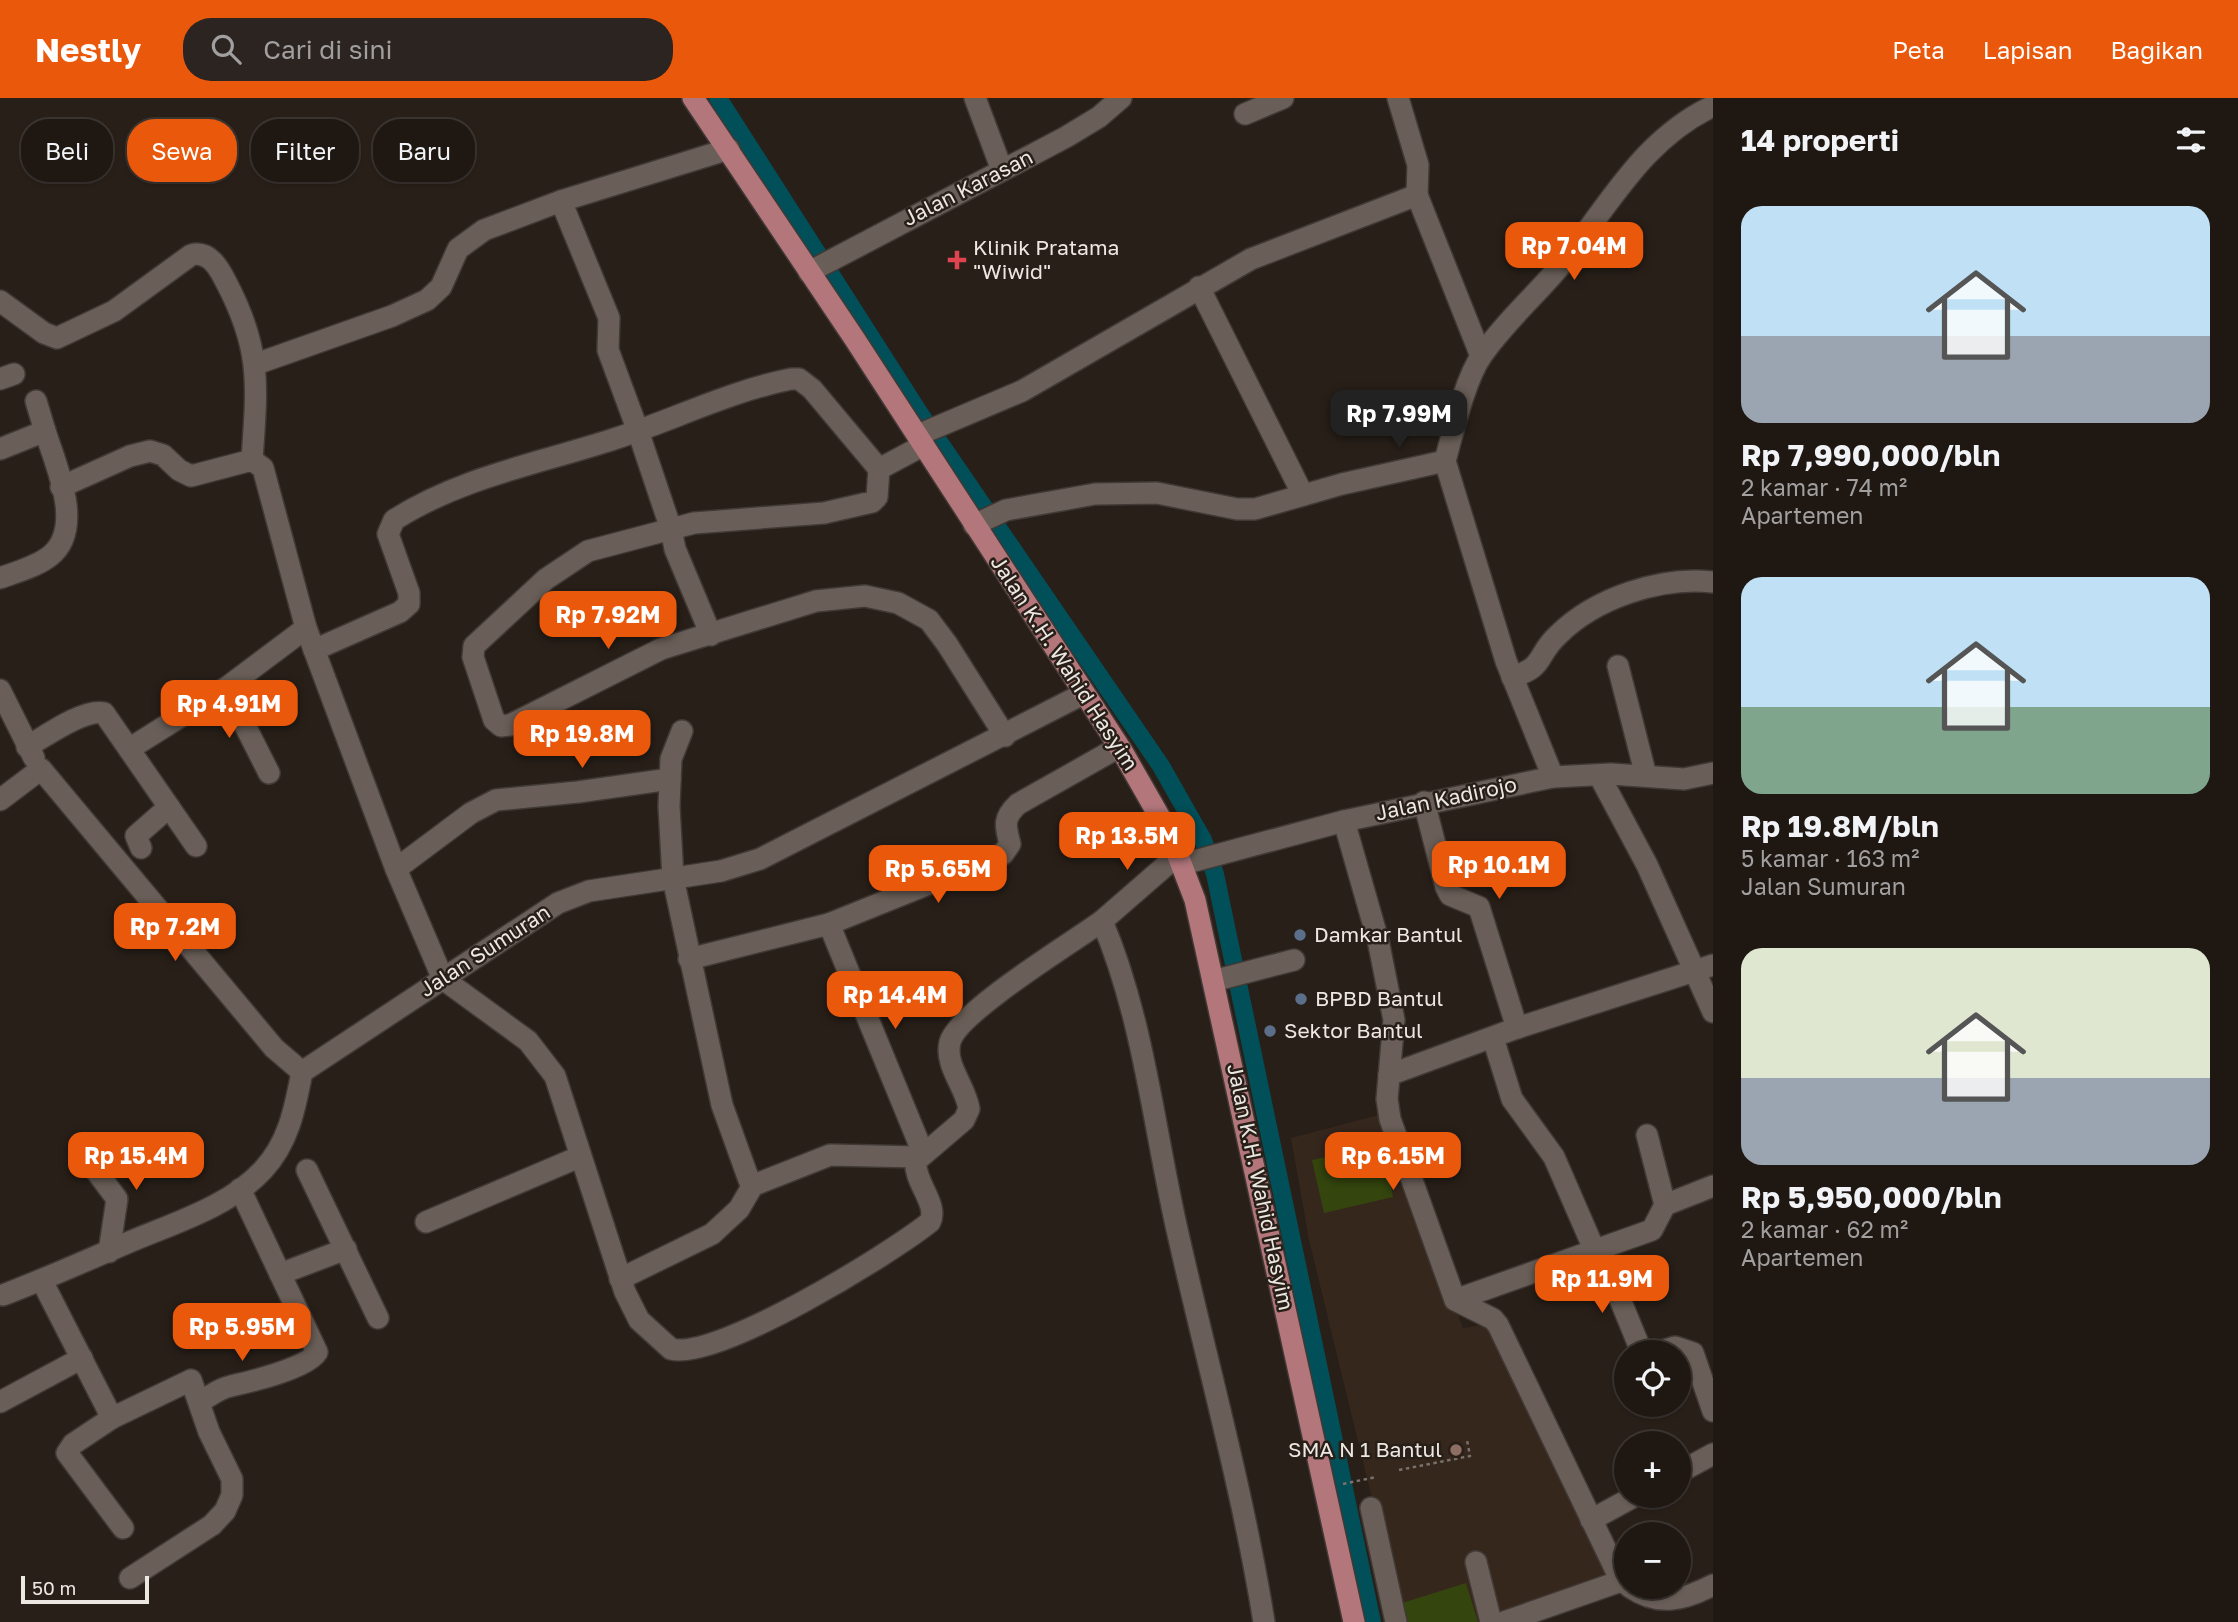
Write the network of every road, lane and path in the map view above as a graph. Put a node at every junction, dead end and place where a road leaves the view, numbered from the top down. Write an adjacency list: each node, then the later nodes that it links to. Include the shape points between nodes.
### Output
1 (693, 98): 8 (main road, Jalan K.H. Wahid Hasyim)
2 (975, 98): 9 (street)
3 (1121, 98): 9 (street, Jalan Karasan, via 1099,117)
4 (1283, 98): 7 (street)
5 (1398, 98): 10 (street, via 1418,165)
6 (1713, 106): 15 (street, via 1683,123 1640,159 1561,265)
7 (1245, 114)
8 (729, 149): 11 (street); 12 (main road, Jalan K.H. Wahid Hasyim)
9 (1003, 170): 12 (street, Jalan Karasan)
10 (1417, 195): 13 (street, via 1275,249); 15 (street)
11 (561, 201): 16 (street, via 466,242 452,259 441,287 413,307); 19 (street, via 609,318 608,351)
12 (816, 267): 20 (main road, Jalan K.H. Wahid Hasyim)
13 (1199, 287): 20 (street, via 1043,379); 26 (street)
14 (0, 301): 16 (street, via 57,338 114,311 191,255 203,255 213,261 234,296)
15 (1480, 356): 23 (street)
16 (256, 365): 22 (street)
17 (36, 401): 18 (street)
18 (45, 431): 21 (street); 25 (street)
19 (638, 431): 24 (street, via 761,386 799,379 813,389); 28 (street); 33 (street, via 509,469 394,520 388,534 410,604)
20 (929, 433): 24 (street); 27 (main road, Jalan K.H. Wahid Hasyim)
21 (0, 449)
22 (252, 460): 25 (street, via 191,476 157,451 142,452); 31 (street, via 265,475)
23 (1445, 461): 26 (street); 35 (street)
24 (879, 468): 28 (street, via 877,497 872,502 824,513 694,523)
25 (61, 487): 29 (street, via 67,522 60,545 43,560)
26 (1303, 495): 27 (street, via 1255,509 1237,509 1157,493 1095,494 1006,510)
27 (979, 522): 38 (main road, Jalan K.H. Wahid Hasyim)
28 (671, 529): 32 (street, via 674,549); 32 (street, via 575,558 478,641 473,657 495,720 501,726 510,724 647,655)
29 (0, 578)
30 (1713, 582): 35 (street, via 1684,581 1610,600 1555,637 1532,670)
31 (306, 628): 33 (street); 36 (street)
32 (711, 635): 40 (street, via 831,597 865,596 898,603 922,614 937,628)
33 (314, 650): 58 (street)
34 (1618, 666): 48 (street)
35 (1512, 677): 49 (street)
36 (226, 688): 43 (street); 45 (street)
37 (0, 690): 41 (street)
38 (1083, 694): 40 (street, Jalan Sumuran); 42 (main road, Jalan K.H. Wahid Hasyim)
39 (682, 732): 50 (street, via 671,759)
40 (1004, 736): 59 (street, Jalan Sumuran, via 760,859)
41 (27, 747): 43 (street, via 59,727 99,711); 44 (street)
42 (1119, 747): 57 (main road, Jalan K.H. Wahid Hasyim); 61 (street, via 1018,804 1005,819 1010,844 1003,854)
43 (129, 749): 53 (street)
44 (41, 769): 51 (street); 70 (street, via 274,1048)
45 (269, 773)
46 (1713, 773): 48 (street, Jalan Kadirojo, via 1684,779)
47 (1598, 775): 48 (street, Jalan Kadirojo); 49 (street, Jalan Kadirojo); 64 (street)
48 (1646, 776)
49 (1553, 777): 52 (street, Jalan Kadirojo)
50 (670, 779): 58 (street, via 496,800); 59 (street)
51 (0, 800)
52 (1424, 802): 54 (street, Jalan Kadirojo); 68 (street, via 1446,887 1450,895 1479,907)
53 (169, 807): 55 (street); 56 (street, via 136,836)
54 (1344, 821): 57 (street, Jalan Kadirojo); 71 (street, via 1391,1001 1394,1020)
55 (196, 846)
56 (141, 848)
57 (1183, 860): 60 (street); 65 (main road, Jalan K.H. Wahid Hasyim)
58 (396, 869): 66 (street)
59 (673, 878): 62 (street); 66 (street, Jalan Sumuran, via 589,891 565,900)
60 (1102, 921): 74 (street, via 991,998 956,1031 951,1061 968,1113); 116 (street, via 1128,991)
61 (829, 924): 62 (street); 74 (street)
62 (690, 959): 77 (street, via 722,1105)
63 (1294, 960): 65 (street)
64 (1704, 968): 67 (street); 68 (street)
65 (1227, 977): 117 (main road, Jalan K.H. Wahid Hasyim)
66 (443, 979): 70 (street, Jalan Sumuran); 75 (street, via 528,1041 548,1064)
67 (1713, 1012)
68 (1517, 1028): 69 (street)
69 (1493, 1038): 71 (street); 82 (street, via 1517,1109 1554,1157)
70 (302, 1072): 79 (street, via 294,1118 280,1147 263,1170)
71 (1389, 1075): 89 (street, via 1387,1099 1396,1140)
72 (1647, 1135): 80 (street)
73 (82, 1152): 84 (street, via 117,1199)
74 (921, 1155): 77 (street, via 830,1155); 86 (street, via 915,1168 932,1213 930,1222 837,1282 731,1336 686,1351 671,1349 639,1320)
75 (579, 1157): 81 (street); 86 (street)
76 (307, 1170): 83 (street)
77 (752, 1185): 86 (street, via 739,1209 712,1234)
78 (1713, 1186): 80 (street)
79 (240, 1189): 84 (street, via 171,1226); 85 (street)
80 (1665, 1205): 82 (street, via 1652,1230)
81 (426, 1222)
82 (1596, 1248): 89 (street); 91 (street)
83 (346, 1249): 85 (street); 90 (street)
84 (108, 1252): 87 (street)
85 (280, 1273): 95 (street, via 315,1346 314,1357)
86 (620, 1279)
87 (41, 1281): 88 (street); 93 (street)
88 (1, 1294)
89 (1455, 1300): 106 (street, via 1498,1325)
90 (377, 1318)
91 (1636, 1340)
92 (1691, 1352): 94 (street)
93 (82, 1358): 96 (street); 97 (street)
94 (1712, 1400)
95 (201, 1401): 97 (street, via 194,1381 188,1380); 110 (street, via 209,1432 232,1479 230,1499 212,1525)
96 (0, 1402)
97 (112, 1418): 107 (street, via 67,1453)
98 (1467, 1440): 101 (path, via 1470,1456)
99 (1713, 1454): 100 (street)
100 (1691, 1466)
101 (1399, 1471)
102 (1376, 1477): 103 (path)
103 (1335, 1485)
104 (1614, 1507): 106 (street)
105 (1371, 1508): 118 (street)
106 (1591, 1520): 109 (street)
107 (123, 1528)
108 (1476, 1562): 119 (street)
109 (1614, 1562)
110 (130, 1578)
111 (1713, 1585): 113 (street)
112 (1614, 1588): 120 (street)
113 (1691, 1595)
114 (1655, 1599): 115 (street)
115 (1675, 1599)
116 (1264, 1622)
117 (1353, 1622)
118 (1396, 1622)
119 (1491, 1622)
120 (1504, 1622)

